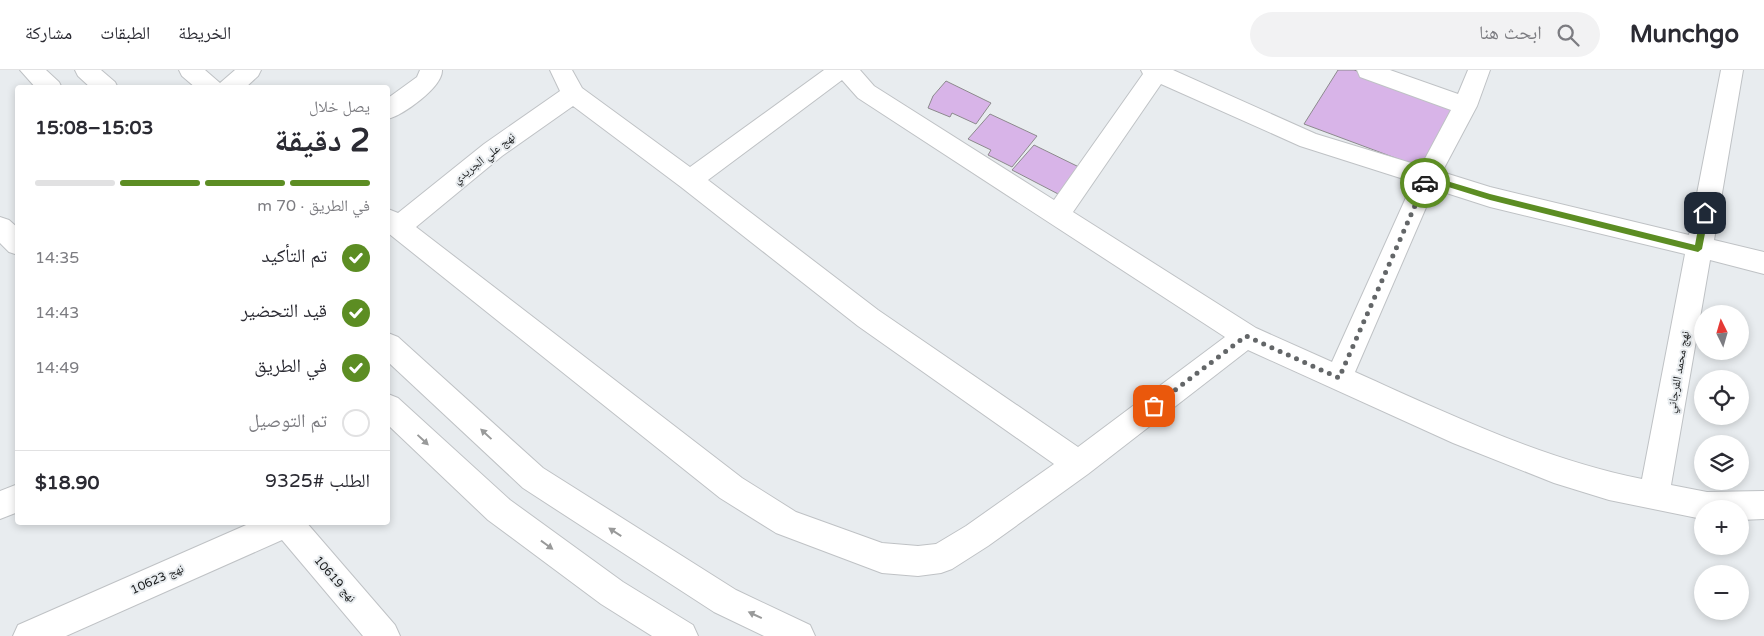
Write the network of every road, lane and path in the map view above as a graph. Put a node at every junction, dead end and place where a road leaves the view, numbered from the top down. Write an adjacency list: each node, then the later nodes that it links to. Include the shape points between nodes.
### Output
1 (31, 70): 13 (main road)
2 (86, 70): 14 (main road)
3 (190, 70): 15 (main road)
4 (250, 70): 16 (main road)
5 (431, 70): 19 (main road, via 431,76 425,83)
6 (561, 70): 17 (main road)
7 (840, 70): 21 (main road)
8 (847, 70): 22 (main road, via 866,92)
9 (1367, 70): 18 (main road)
10 (1479, 70): 18 (main road)
11 (1732, 70): 26 (main road, نهج محمد الفرجاني)
12 (1155, 71): 20 (main road, via 1308,140); 22 (main road)
13 (48, 85)
14 (104, 85)
15 (208, 85)
16 (232, 85)
17 (573, 94): 21 (main road); 23 (main road, نهج علي الجريدي)
18 (1465, 106): 20 (main road)
19 (390, 109)
20 (1427, 178): 26 (main road); 30 (main road)
21 (690, 180): 32 (main road, via 868,318)
22 (1057, 216): 28 (main road)
23 (393, 223): 32 (main road, via 731,488 787,523 841,544 882,558 918,561 941,558)
24 (0, 227): 25 (main road)
25 (15, 242)
26 (1698, 249): 27 (main road); 33 (main road, نهج محمد الفرجاني)
27 (1764, 263)
28 (1246, 336): 30 (main road); 32 (main road)
29 (390, 347): 42 (main road, one-way to 29, via 725,601 533,478)
30 (1339, 378): 33 (main road, via 1463,434 1545,466)
31 (390, 409): 41 (main road, one-way to 41, via 499,510 612,593)
32 (1078, 464)
33 (1654, 496): 36 (main road, via 1707,506)
34 (15, 499): 35 (main road)
35 (0, 505)
36 (1764, 505)
37 (281, 525): 39 (main road, نهج 10623)
38 (288, 525): 40 (main road, نهج 10619)
39 (29, 636)
40 (384, 636)
41 (682, 636)
42 (799, 636)

